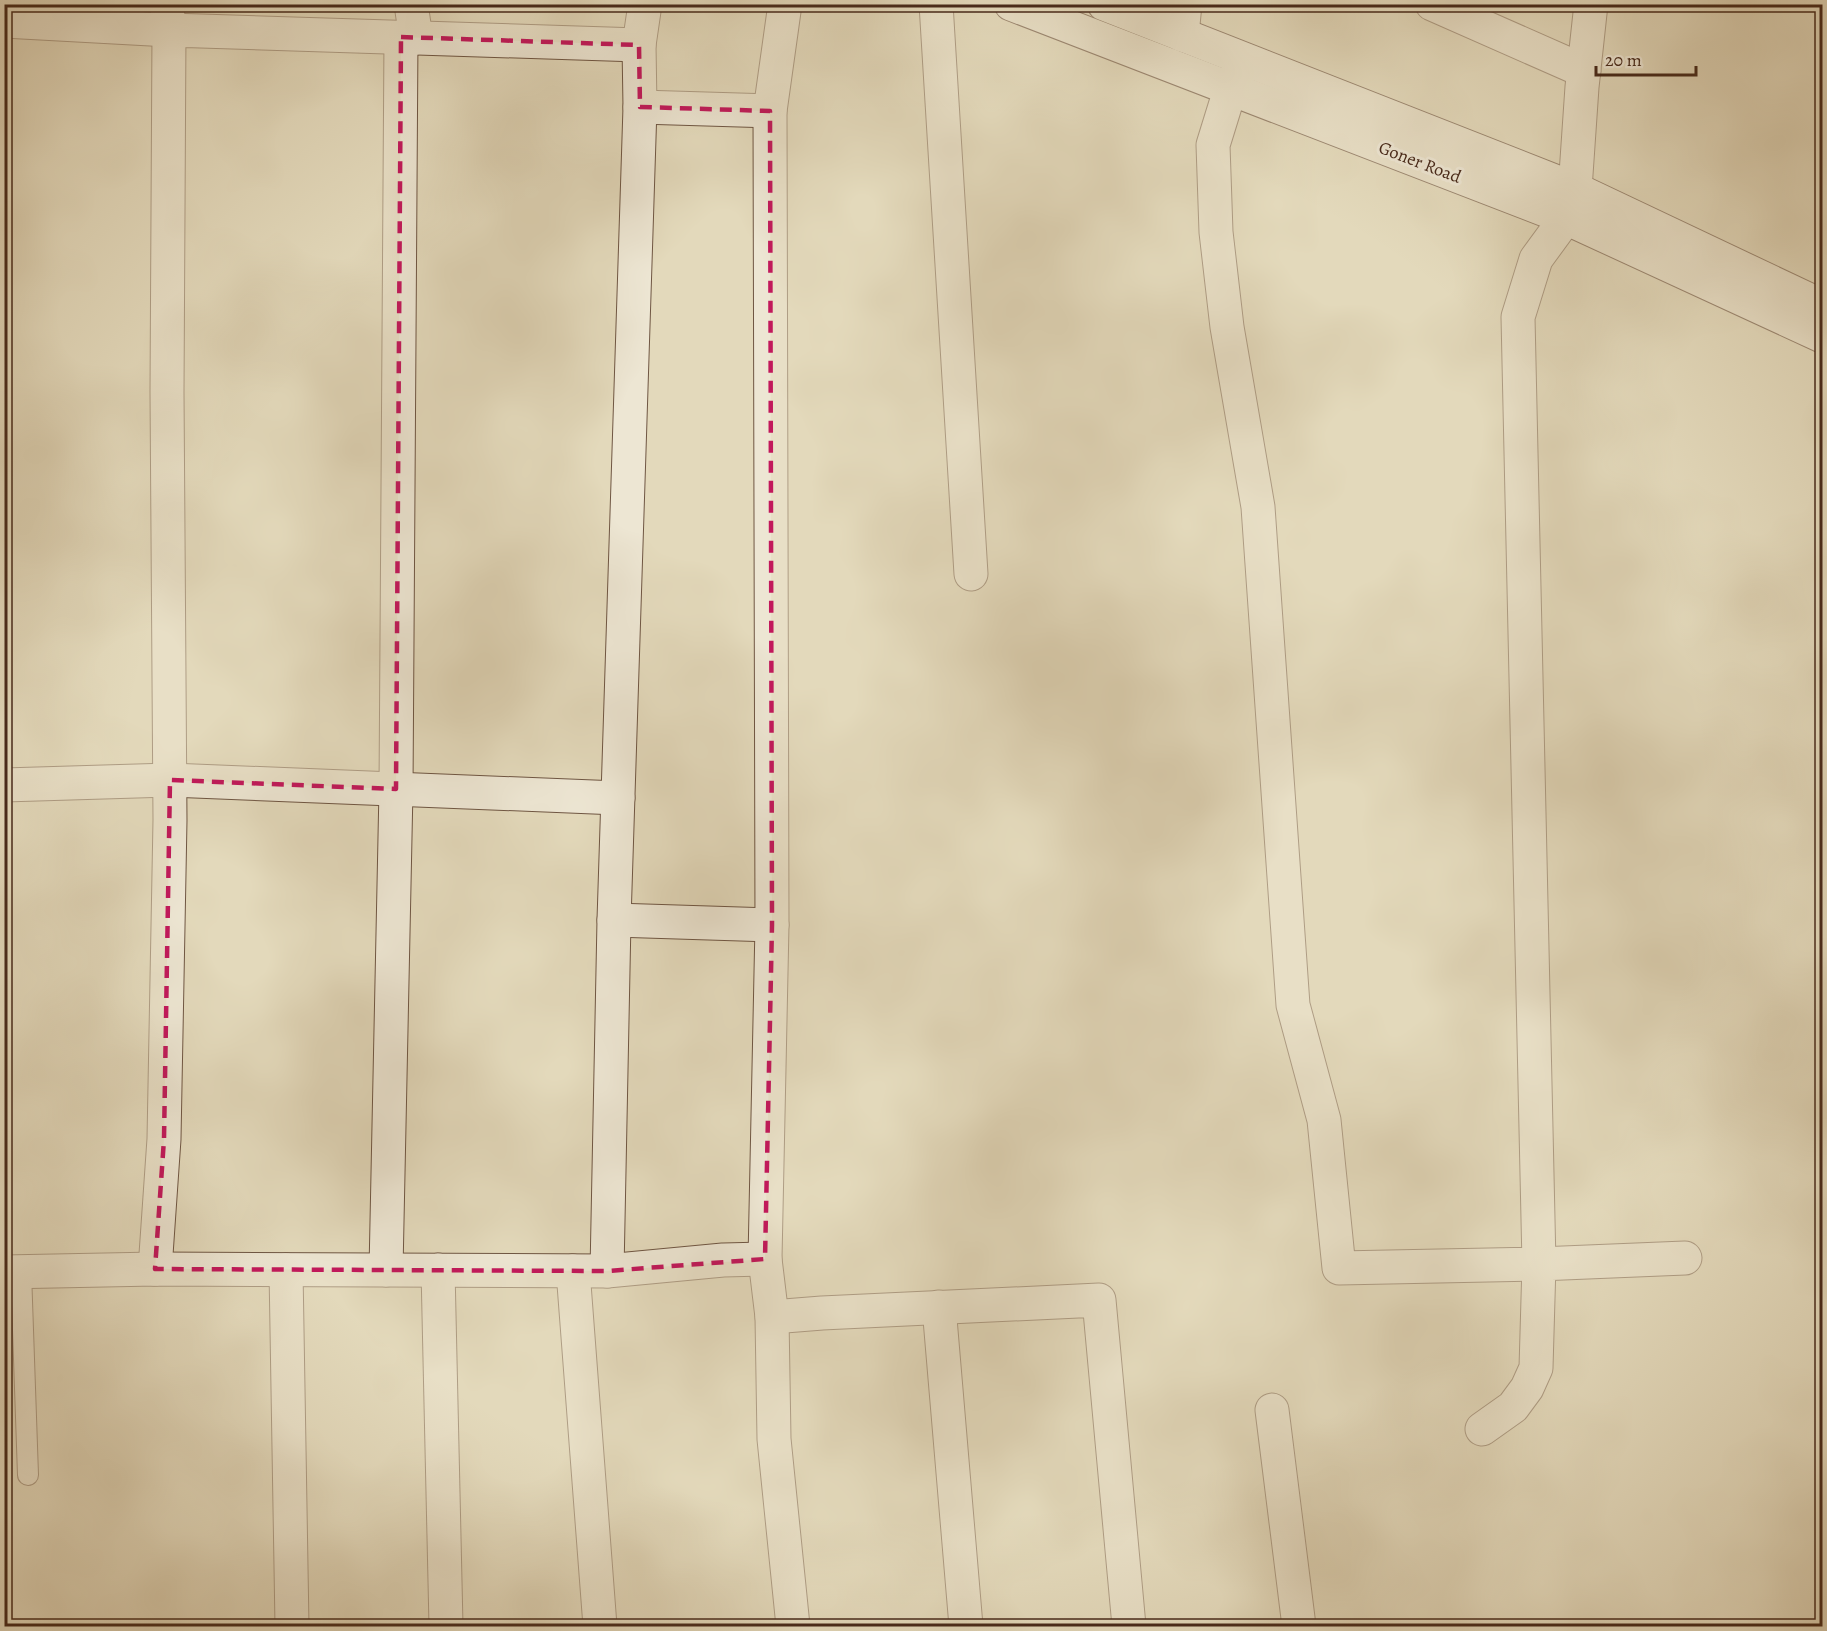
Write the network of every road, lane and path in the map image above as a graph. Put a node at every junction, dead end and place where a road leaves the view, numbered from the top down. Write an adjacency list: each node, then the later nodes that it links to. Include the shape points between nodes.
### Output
1 (411, 4): 12 (street)
2 (645, 4): 13 (street)
3 (785, 4): 18 (street)
4 (936, 4): 22 (street)
5 (1011, 4): 16 (street, Goner Road)
6 (1104, 4): 10 (street, Goner Road)
7 (1432, 4): 15 (street)
8 (1591, 4): 15 (street)
9 (168, 17): 11 (street); 12 (street); 23 (street)
10 (1184, 20): 14 (street, Goner Road)
11 (4, 21)
12 (409, 38): 13 (street); 25 (street)
13 (639, 45): 17 (street)
14 (1245, 59): 16 (street); 19 (street, Goner Road)
15 (1584, 71): 19 (street)
16 (1230, 90): 19 (street, Goner Road); 31 (street, via 1213,145 1216,232 1227,327 1258,507 1293,1005 1324,1120 1339,1268)
17 (640, 107): 18 (street); 26 (street)
18 (770, 111): 28 (street)
19 (1571, 203): 20 (street, Goner Road); 21 (street, Goner Road); 31 (street, via 1536,260 1518,317)
20 (1822, 306)
21 (1822, 336)
22 (971, 574)
23 (170, 780): 24 (street); 25 (street); 32 (street, via 164,1139)
24 (4, 785)
25 (396, 789): 26 (street); 34 (street)
26 (618, 798): 27 (street)
27 (614, 920): 28 (street); 36 (street)
28 (772, 925): 30 (street)
29 (1685, 1258): 31 (street)
30 (765, 1259): 36 (street); 40 (street)
31 (1539, 1264): 42 (street, via 1536,1368 1513,1407)
32 (155, 1269): 33 (street); 38 (street)
33 (286, 1270): 34 (street); 44 (street)
34 (386, 1270): 35 (street)
35 (438, 1270): 37 (street); 45 (street)
36 (607, 1270): 37 (street)
37 (573, 1271): 46 (street)
38 (13, 1272): 43 (lane)
39 (939, 1307): 40 (street); 48 (street); 49 (street, via 1099,1300)
40 (772, 1317): 47 (street, via 774,1439)
41 (1272, 1410): 50 (street)
42 (1482, 1429)
43 (27, 1475)
44 (292, 1626)
45 (446, 1626)
46 (600, 1626)
47 (793, 1626)
48 (966, 1626)
49 (1129, 1626)
50 (1299, 1626)

